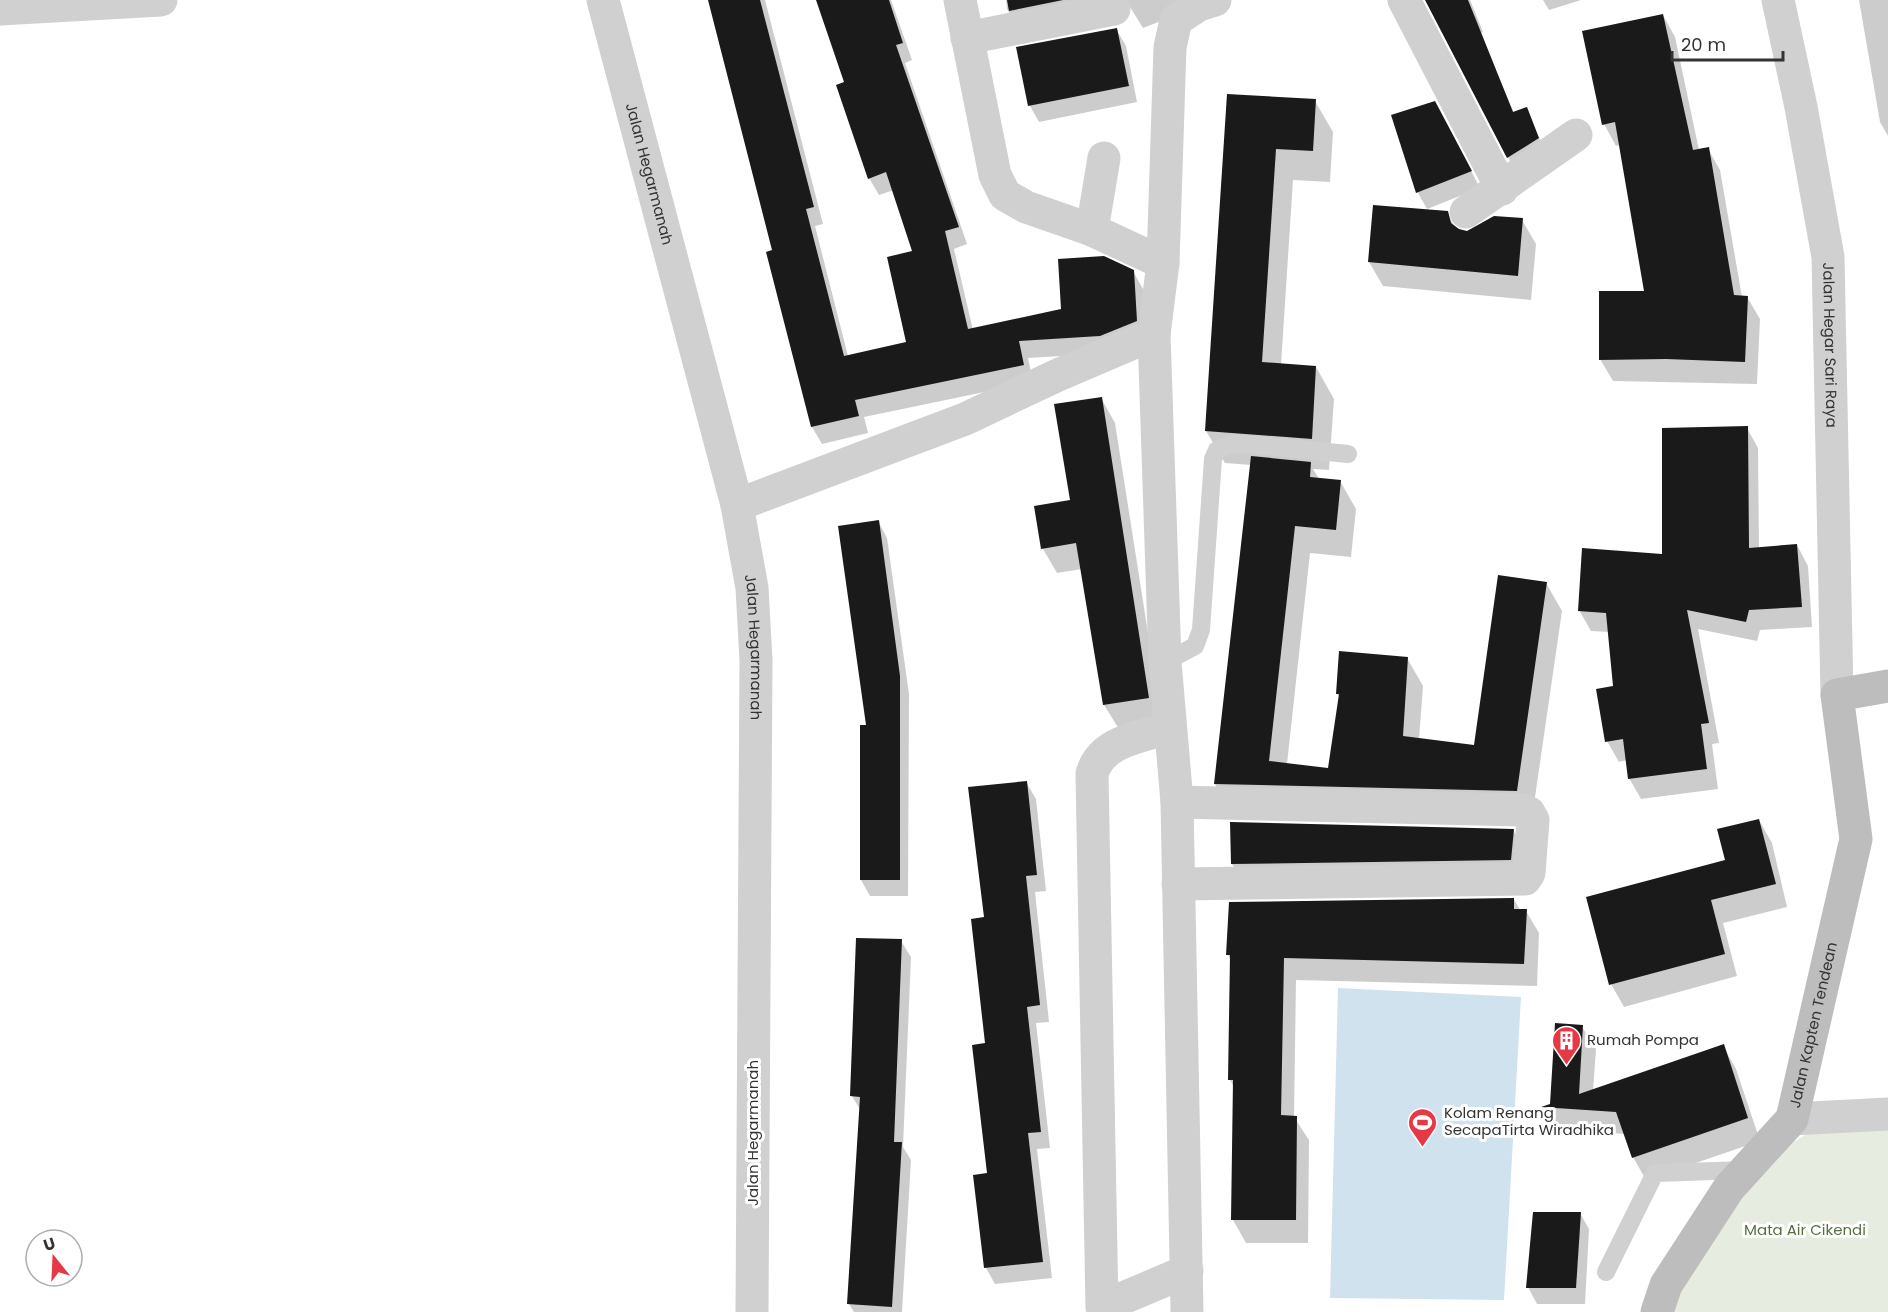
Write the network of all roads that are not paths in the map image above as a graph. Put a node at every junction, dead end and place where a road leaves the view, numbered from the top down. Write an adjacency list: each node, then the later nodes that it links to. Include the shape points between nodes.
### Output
1 (161, 0): 7 (street)
2 (603, 0): 18 (street, Jalan Hegarmanah)
3 (960, 0): 9 (street)
4 (1215, 0): 15 (street, via 1176,20 1170,47)
5 (1404, 0): 12 (street)
6 (1778, 0): 21 (street, Jalan Hegar Sari Raya, via 1828,257)
7 (0, 9)
8 (1114, 9): 9 (street)
9 (968, 38): 14 (street, via 996,175 1005,195 1026,207)
10 (1576, 135): 12 (street)
11 (1104, 158): 14 (street)
12 (1502, 189): 13 (street)
13 (1466, 212)
14 (1092, 230): 15 (street)
15 (1163, 262): 16 (street)
16 (1154, 334): 18 (street, via 965,419); 19 (street)
17 (1348, 454): 19 (lane, via 1235,443 1217,450 1213,459 1201,630 1195,646)
18 (737, 505): 31 (street, Jalan Hegarmanah, via 752,588 756,660)
19 (1165, 662): 22 (street)
20 (1888, 686): 21 (street)
21 (1837, 694): 26 (street, Jalan Kapten Tendean, via 1856,839)
22 (1169, 728): 23 (street); 30 (street, via 1111,747 1094,765 1092,774)
23 (1177, 802): 24 (street); 24 (street, via 1522,810 1533,820 1525,879)
24 (1178, 884): 28 (street)
25 (1888, 1113): 26 (street)
26 (1792, 1119): 27 (street, Jalan Kapten Tendean)
27 (1745, 1170): 29 (lane, via 1655,1173); 33 (street, Jalan Kapten Tendean, via 1666,1285)
28 (1187, 1271): 30 (street); 32 (street)
29 (1606, 1272)
30 (1097, 1310)
31 (752, 1312)
32 (1187, 1312)
33 (1657, 1312)

